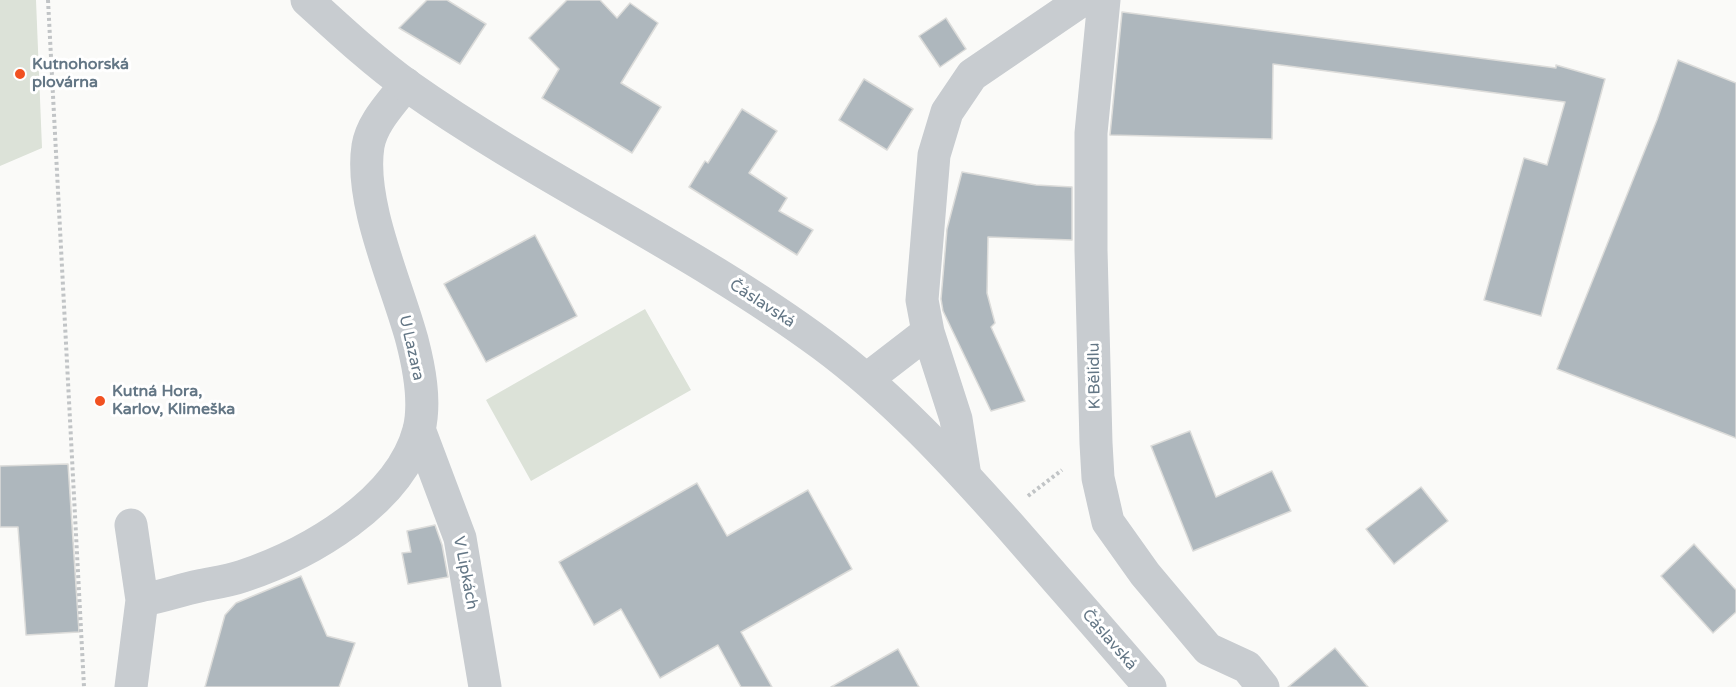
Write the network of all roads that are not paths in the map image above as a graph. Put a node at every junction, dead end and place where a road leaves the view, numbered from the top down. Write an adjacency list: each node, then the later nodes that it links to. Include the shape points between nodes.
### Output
1 (308, 0): 4 (street, Čáslavská)
2 (1082, 0): 5 (street, via 972,75 947,112 934,155 922,300)
3 (1104, 0): 14 (street, K Bělidlu, via 1090,134 1096,443 1098,478 1108,522 1144,574 1208,650 1247,667)
4 (406, 84): 6 (street, Čáslavská, via 504,148 782,316); 7 (street, U Lazara, via 374,129 367,168 370,200 419,373)
5 (928, 332): 6 (street); 8 (street, via 956,419)
6 (867, 379): 8 (street, Čáslavská)
7 (419, 429): 10 (street, U Lazara, via 404,462 387,486 336,531 243,577); 12 (street, V Lipkách, via 460,538)
8 (966, 476): 13 (street, Čáslavská)
9 (131, 525): 10 (street)
10 (141, 600): 11 (street)
11 (131, 687)
12 (485, 687)
13 (1150, 687)
14 (1263, 687)

